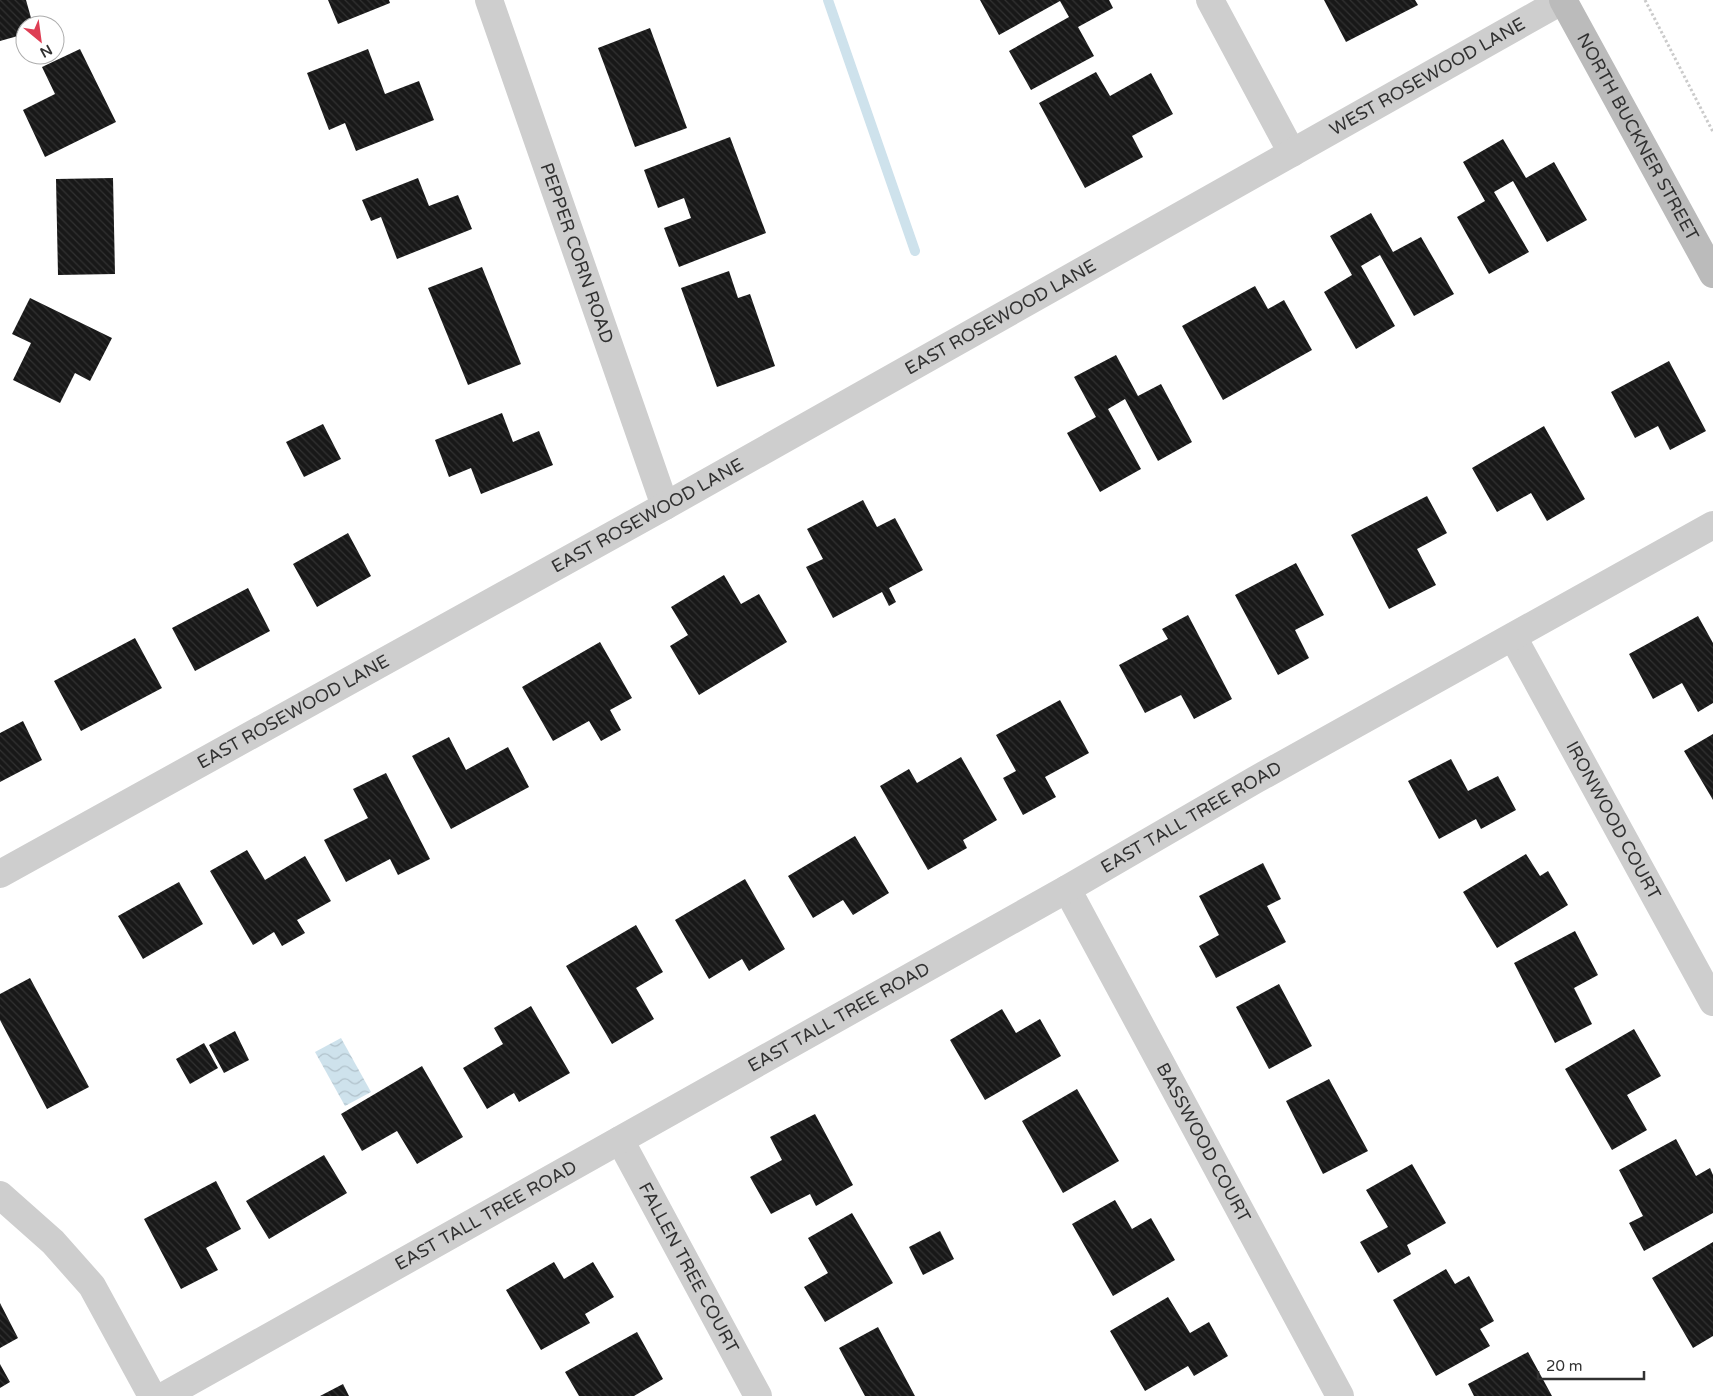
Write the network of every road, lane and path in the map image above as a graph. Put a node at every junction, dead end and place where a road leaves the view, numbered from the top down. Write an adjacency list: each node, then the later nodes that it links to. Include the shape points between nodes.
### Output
1 (489, 0): 8 (street, PEPPER CORN ROAD)
2 (1210, 0): 6 (street)
3 (1563, 0): 6 (street, WEST ROSEWOOD LANE); 7 (main road, NORTH BUCKNER STREET)
4 (1645, 0): 5 (path)
5 (1713, 132)
6 (1292, 153): 8 (street, EAST ROSEWOOD LANE)
7 (1713, 274)
8 (665, 506): 11 (street, EAST ROSEWOOD LANE)
9 (1713, 525): 10 (street, EAST TALL TREE ROAD)
10 (1513, 637): 12 (street, EAST TALL TREE ROAD); 13 (street, IRONWOOD COURT)
11 (0, 874)
12 (1067, 889): 14 (street, EAST TALL TREE ROAD); 19 (street, BASSWOOD COURT)
13 (1713, 1002)
14 (620, 1140): 17 (street, EAST TALL TREE ROAD); 18 (street, FALLEN TREE COURT)
15 (0, 1195): 16 (street, via 53,1242 92,1286)
16 (152, 1396)
17 (164, 1396)
18 (758, 1396)
19 (1340, 1396)

